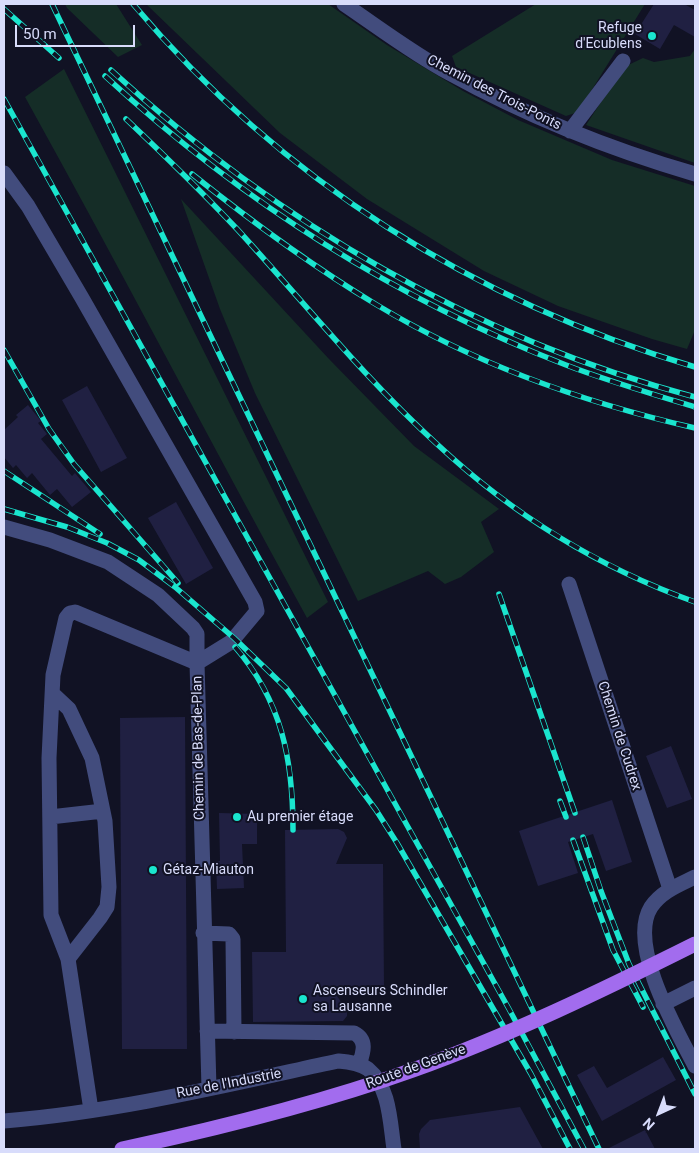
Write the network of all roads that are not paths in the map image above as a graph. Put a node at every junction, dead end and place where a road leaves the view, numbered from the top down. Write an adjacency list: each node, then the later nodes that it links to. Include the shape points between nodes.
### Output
1 (344, 4): 3 (street, Chemin des Trois-Ponts, via 448,73)
2 (623, 62): 3 (street, Chemin des Trois-Ponts)
3 (570, 132): 5 (street, Chemin des Trois-Ponts)
4 (4, 173): 8 (street, via 28,206 82,298 255,602 257,611 231,642)
5 (695, 174)
6 (4, 527): 8 (street, Chemin de Bas-de-Plan, via 108,562 158,595 198,634)
7 (569, 584): 13 (street, Chemin de Cudrex)
8 (197, 663): 9 (street, via 75,612 70,613 62,632 53,676); 14 (street, Chemin de Bas-de-Plan)
9 (53, 694): 10 (street, via 70,709 92,758); 11 (street)
10 (103, 811): 11 (street); 16 (street, via 109,887 107,907)
11 (50, 817): 16 (street, via 51,915)
12 (695, 877): 13 (street)
13 (670, 889): 18 (street, via 650,908 644,931 645,947)
14 (203, 933): 19 (street, Chemin de Bas-de-Plan); 20 (street, via 229,934 233,939)
15 (695, 944): 26 (main road, Route de Genève, bridge, via 563,1008 413,1070 322,1100 215,1129)
16 (68, 959): 24 (street)
17 (695, 988): 18 (street)
18 (663, 1004): 22 (street)
19 (207, 1031): 20 (street); 23 (street, Chemin de Bas-de-Plan)
20 (234, 1032): 21 (street, via 354,1033 364,1044)
21 (359, 1065): 23 (street, Rue de l'Industrie, via 338,1061); 27 (street, via 367,1068 384,1093)
22 (695, 1066)
23 (209, 1088): 24 (street, Rue de l'Industrie)
24 (92, 1110): 25 (street, Rue de l'Industrie)
25 (4, 1121)
26 (122, 1149)
27 (394, 1149)

